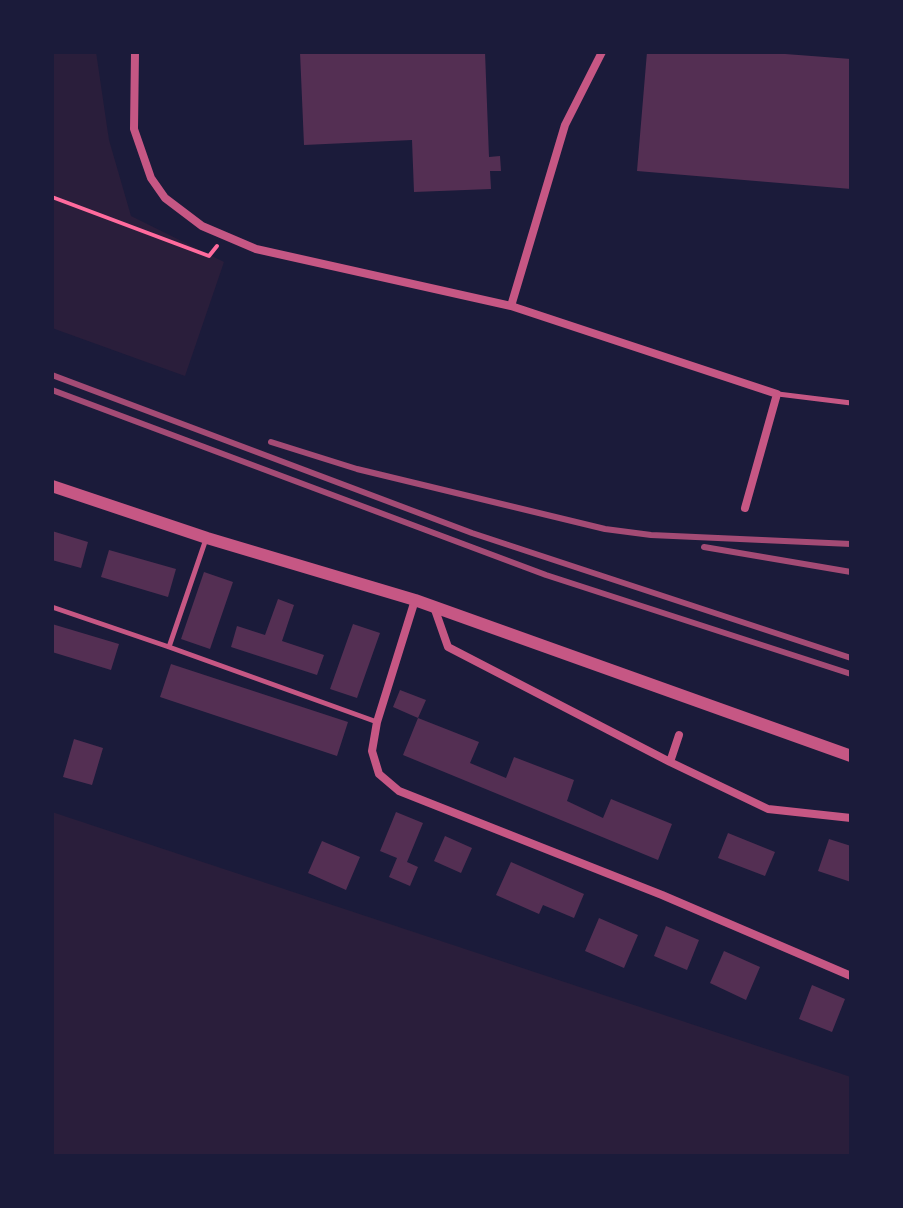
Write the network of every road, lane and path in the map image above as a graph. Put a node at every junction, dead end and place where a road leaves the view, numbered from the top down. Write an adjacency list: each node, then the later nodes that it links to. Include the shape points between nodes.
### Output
1 (135, 52): 4 (street, via 134,129 151,178 165,198)
2 (602, 52): 5 (street, via 565,125)
3 (52, 197): 4 (path, via 209,256)
4 (224, 238): 5 (street)
5 (511, 306): 6 (street)
6 (777, 394): 7 (lane); 9 (street)
7 (851, 403)
8 (52, 486): 10 (street)
9 (745, 508)
10 (207, 538): 11 (street); 14 (lane)
11 (415, 600): 13 (street); 15 (street)
12 (52, 607): 14 (lane)
13 (434, 607): 17 (street); 18 (street, via 448,647)
14 (169, 647): 15 (lane)
15 (377, 722): 20 (street, via 372,751 379,774 399,791)
16 (679, 735): 18 (street)
17 (851, 756)
18 (670, 762): 19 (street, via 768,809)
19 (851, 818)
20 (851, 976)

